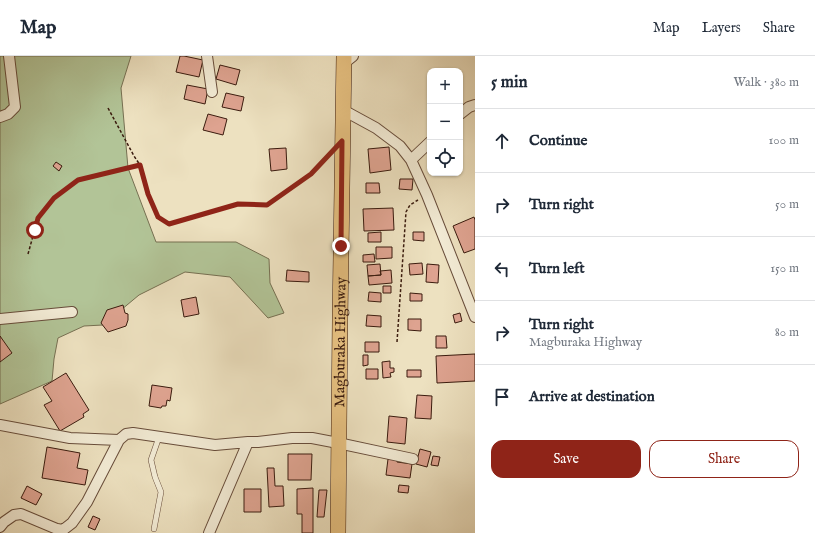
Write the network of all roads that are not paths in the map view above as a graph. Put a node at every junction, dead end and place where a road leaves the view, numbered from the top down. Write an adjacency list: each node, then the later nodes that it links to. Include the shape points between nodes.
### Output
1 (9, 56): 8 (street, via 15,106 8,114)
2 (207, 56): 4 (street)
3 (347, 59): 6 (main road, Magburaka Highway)
4 (212, 92)
5 (475, 105): 7 (street)
6 (343, 110): 10 (street, via 376,128 400,146); 18 (main road, Magburaka Highway)
7 (463, 112)
8 (0, 117)
9 (427, 145): 10 (street)
10 (411, 160): 12 (street)
11 (72, 312): 13 (street)
12 (475, 317)
13 (0, 320)
14 (0, 425): 16 (street, via 70,438)
15 (159, 437): 16 (street, via 133,432); 17 (street, via 216,445); 21 (lane, via 151,460 161,492)
16 (119, 440): 20 (street, via 87,502 72,523 63,530 21,514 14,515)
17 (248, 442): 18 (street, via 312,438); 22 (street)
18 (338, 443): 19 (street); 23 (main road, Magburaka Highway)
19 (413, 459)
20 (0, 527)
21 (154, 529)
22 (209, 533)
23 (338, 533)

